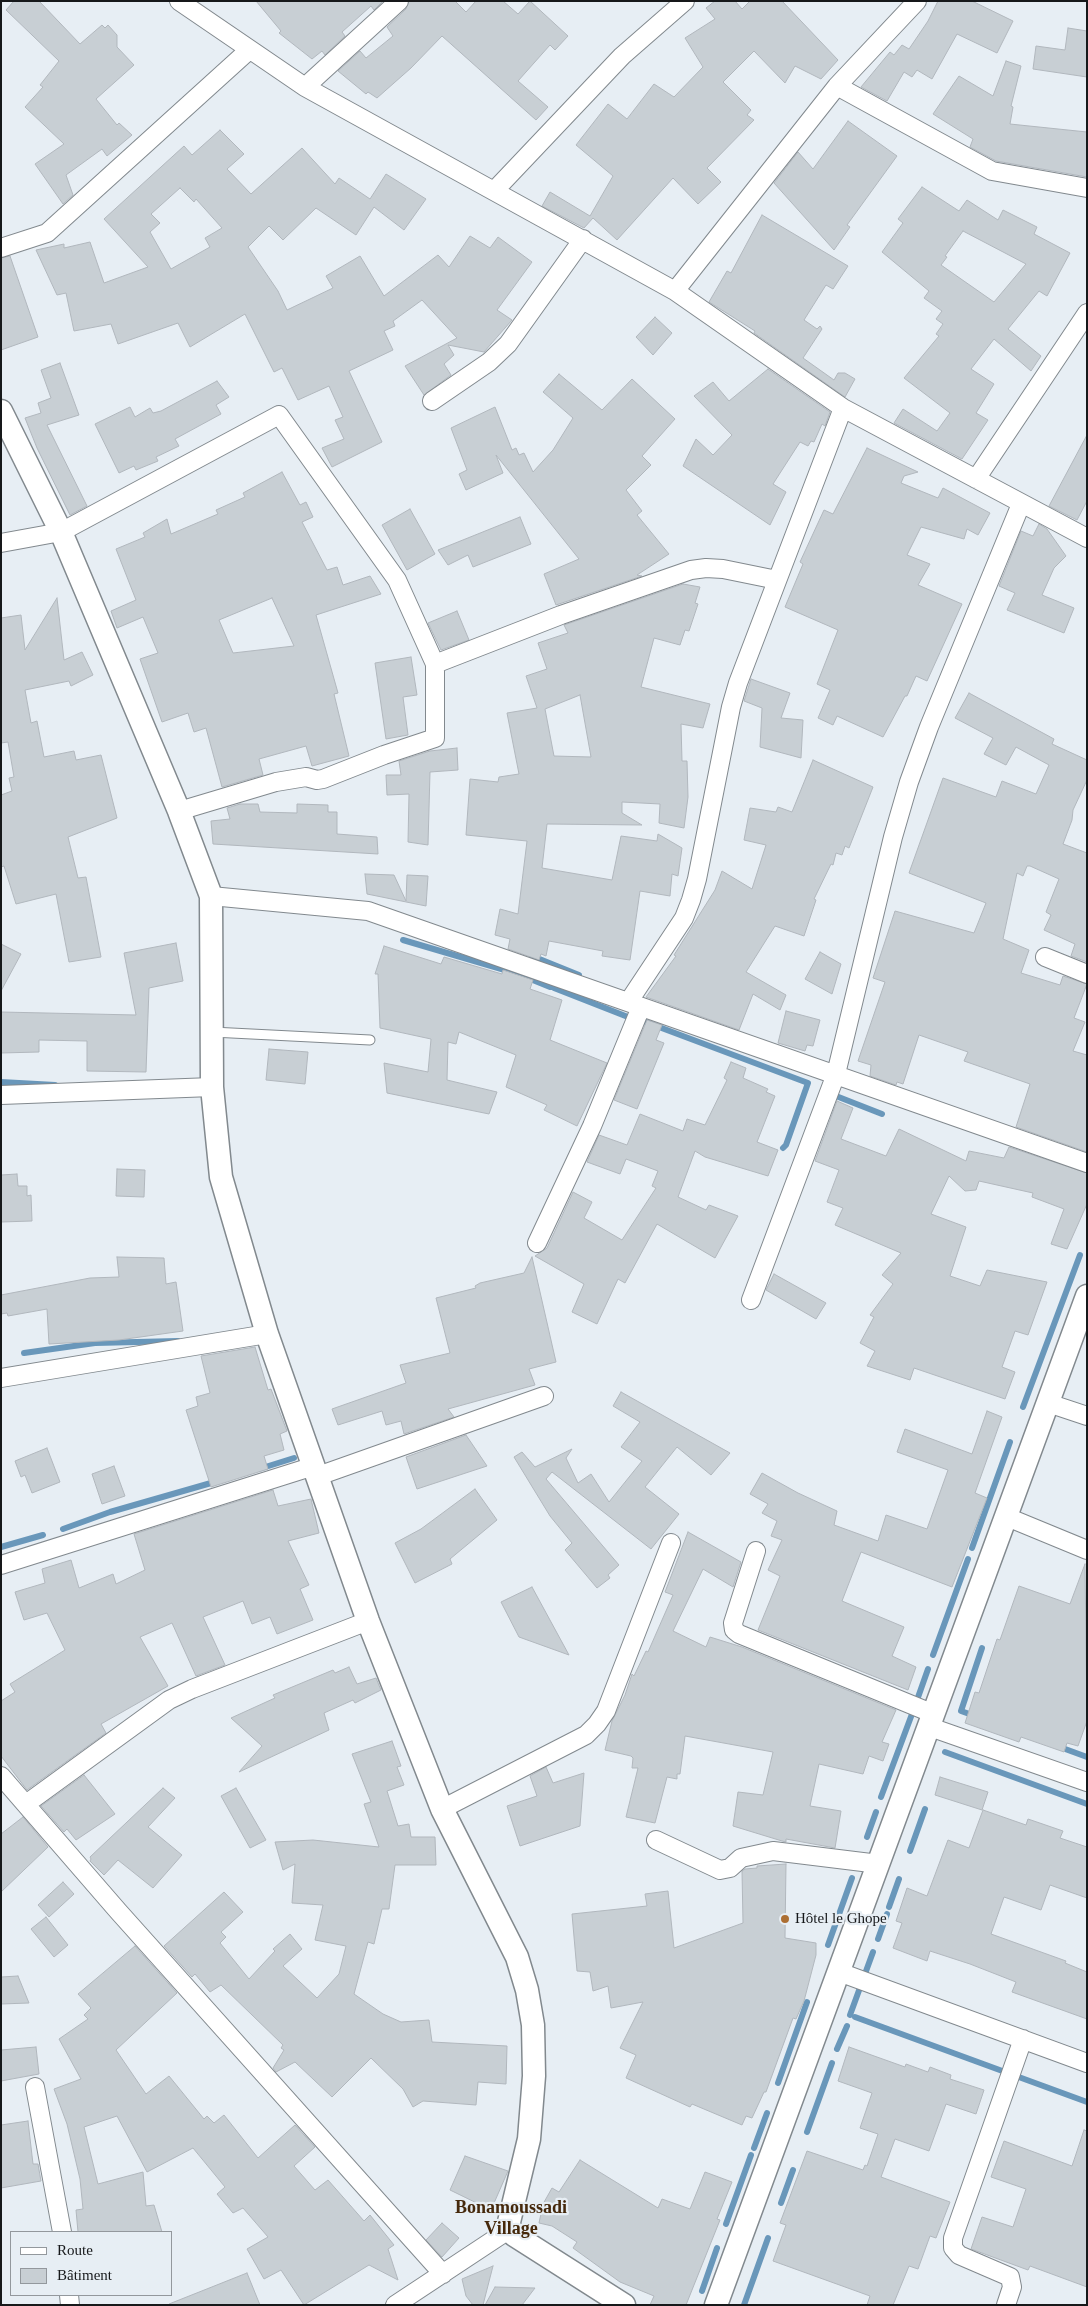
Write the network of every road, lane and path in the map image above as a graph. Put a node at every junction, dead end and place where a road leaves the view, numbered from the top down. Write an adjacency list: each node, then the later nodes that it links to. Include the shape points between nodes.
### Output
1 (179, 1): 5 (street)
2 (399, 1): 7 (street)
3 (685, 1): 9 (street, via 622,56)
4 (917, 1): 6 (street)
5 (248, 51): 7 (street); 11 (street, via 47,233)
6 (837, 86): 8 (street, via 992,171); 12 (street)
7 (305, 87): 9 (street)
8 (1087, 188)
9 (495, 190): 10 (street)
10 (583, 239): 12 (street); 14 (street, via 508,344 489,362)
11 (1, 248)
12 (676, 291): 15 (street)
13 (1087, 313): 17 (street)
14 (432, 401)
15 (843, 408): 17 (street); 22 (street)
16 (1, 411): 19 (street)
17 (976, 479): 18 (street)
18 (1021, 504): 20 (street); 31 (street, via 909,782)
19 (61, 532): 21 (street); 23 (street, via 279,415 397,580); 24 (street)
20 (1087, 538)
21 (1, 543)
22 (777, 580): 23 (street, via 723,569 690,570); 28 (street, via 731,707 691,900)
23 (435, 664): 24 (street, via 436,735 432,740 317,780 306,776 276,782)
24 (179, 811): 25 (street)
25 (211, 896): 28 (street, via 368,911); 29 (street)
26 (1044, 957): 27 (street)
27 (1087, 974)
28 (635, 1004): 31 (street); 35 (street, via 592,1126)
29 (212, 1032): 30 (lane); 32 (street)
30 (370, 1040)
31 (836, 1074): 34 (street); 37 (street)
32 (212, 1087): 33 (street); 38 (street, via 221,1176)
33 (1, 1095)
34 (1087, 1163)
35 (537, 1243)
36 (1087, 1296): 41 (street)
37 (751, 1300)
38 (267, 1334): 39 (street); 43 (street)
39 (1, 1378)
40 (544, 1396): 43 (street)
41 (1048, 1404): 42 (street); 44 (street)
42 (1087, 1416)
43 (316, 1471): 48 (street); 49 (street)
44 (1007, 1517): 46 (street); 50 (street)
45 (670, 1543): 54 (street, via 606,1711 597,1724 586,1736)
46 (1087, 1550)
47 (756, 1551): 50 (street, via 733,1623 734,1630)
48 (1, 1565)
49 (368, 1622): 53 (street, via 169,1700); 54 (street)
50 (932, 1721): 52 (street); 56 (street)
51 (1, 1776): 53 (street)
52 (1087, 1782)
53 (26, 1804): 63 (street)
54 (442, 1808): 61 (street, via 517,1957 529,1999 534,2076 529,2139)
55 (656, 1840): 56 (street, via 720,1870 730,1868 741,1858 773,1851)
56 (879, 1864): 57 (street)
57 (839, 1972): 58 (street); 66 (street)
58 (1023, 2039): 59 (street); 67 (street, via 953,2238 953,2248 959,2255 1010,2277 1012,2287)
59 (1087, 2062)
60 (35, 2087): 62 (street)
61 (510, 2229): 63 (street); 65 (street, via 514,2235)
62 (62, 2231)
63 (443, 2274): 64 (street)
64 (395, 2305)
65 (624, 2305)
66 (716, 2305)
67 (1006, 2305)

